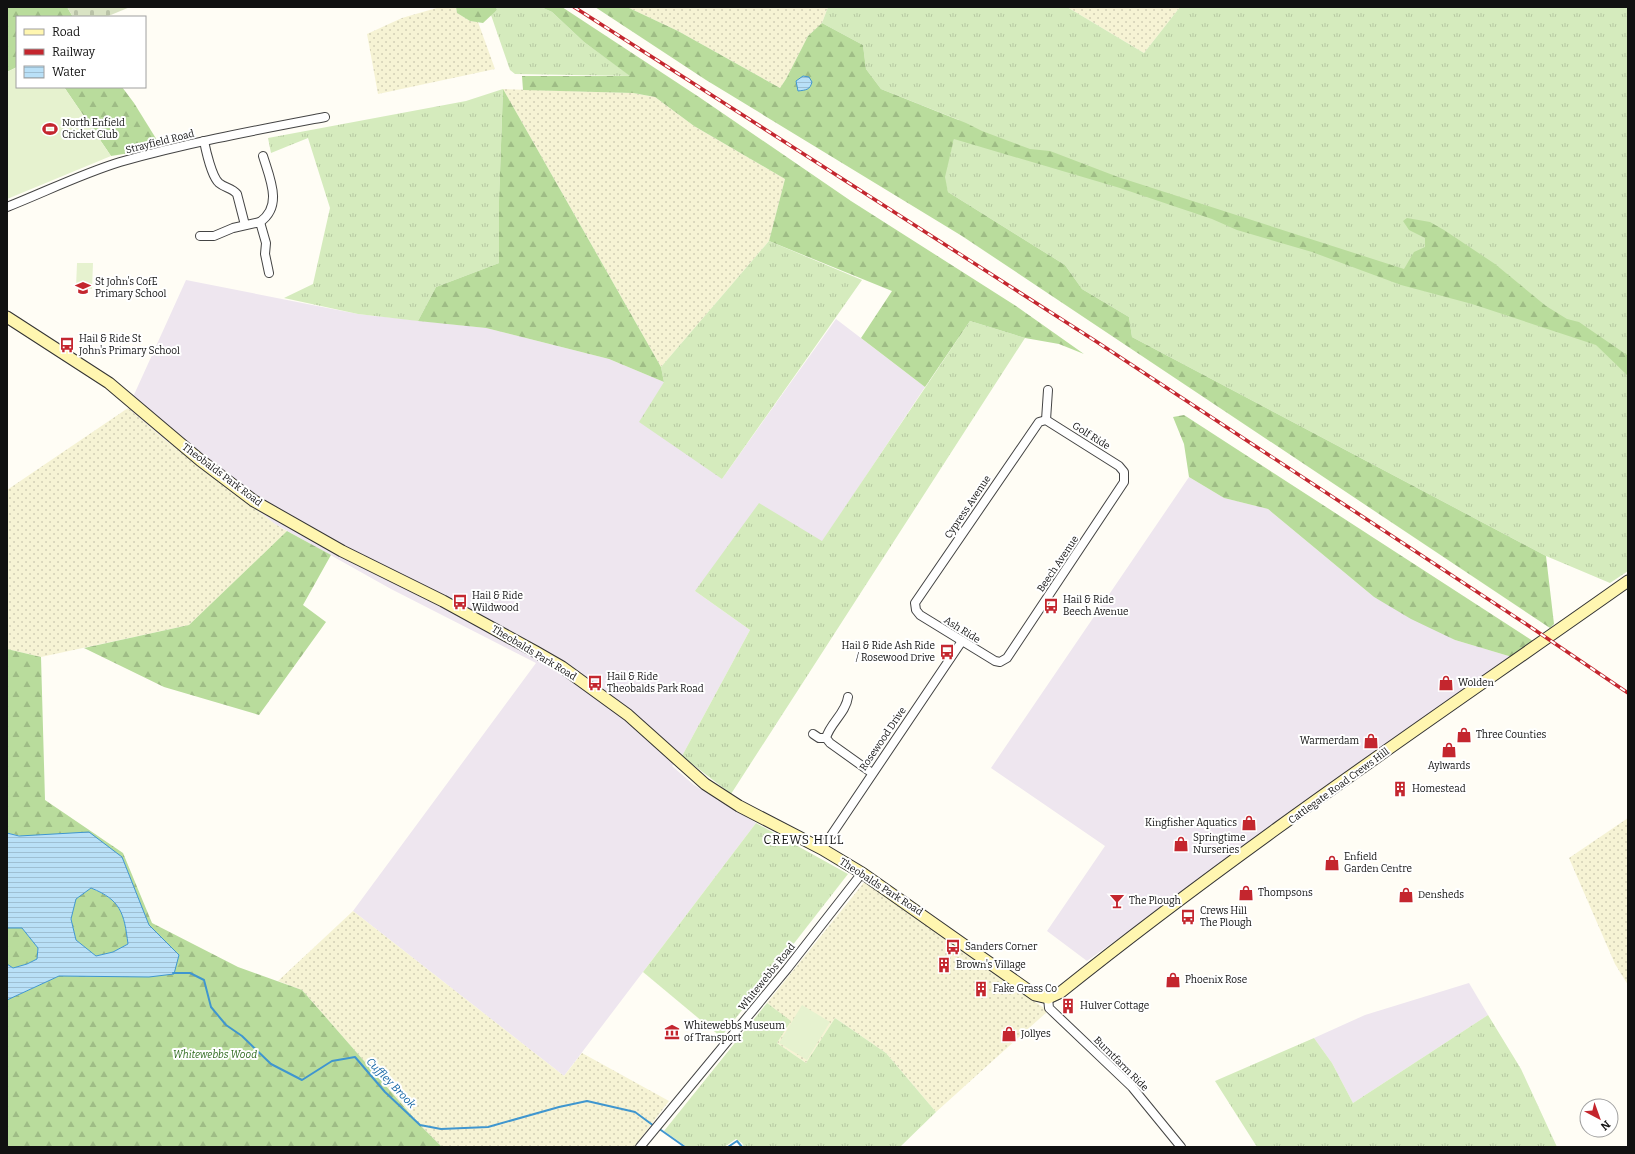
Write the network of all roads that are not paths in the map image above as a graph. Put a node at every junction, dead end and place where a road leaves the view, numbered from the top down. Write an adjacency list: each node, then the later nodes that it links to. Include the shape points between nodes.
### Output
1 (325, 117): 2 (street, Strayfield Road)
2 (204, 141): 4 (street, Strayfield Road, via 112,165); 6 (street, via 217,181 237,194)
3 (263, 156): 5 (street, via 271,181 273,200 271,212)
4 (7, 207)
5 (260, 222): 6 (street); 8 (street, via 266,243 265,254)
6 (246, 225): 7 (street, via 214,236)
7 (200, 236)
8 (269, 273)
9 (7, 317): 21 (street, Theobalds Park Road, via 109,383 200,460 254,501 342,551 443,601 562,667 628,715 706,784 739,806)
10 (1048, 390): 11 (street)
11 (1046, 420): 12 (street, Golf Ride, via 1120,466); 14 (street, Cypress Avenue, via 1039,422 915,603)
12 (1124, 472): 16 (street, Beech Avenue, via 1124,482 1007,658)
13 (1628, 581): 23 (street, Cattlegate Road Crews Hill, via 1215,875)
14 (916, 610): 15 (street, Ash Ride)
15 (962, 641): 16 (street, Ash Ride, via 994,661); 20 (street, Rosewood Drive)
16 (1000, 662)
17 (848, 697): 19 (street, via 847,705)
18 (813, 734): 19 (street, via 819,738)
19 (826, 738): 20 (street)
20 (872, 773): 21 (street, Rosewood Drive)
21 (822, 849): 22 (street, Theobalds Park Road)
22 (862, 873): 23 (street, Theobalds Park Road, via 1035,995); 24 (street, Whitewebbs Road, via 787,969)
23 (1051, 997): 25 (street, Burntfarm Ride, via 1049,1008 1132,1087)
24 (640, 1147)
25 (1181, 1147)

